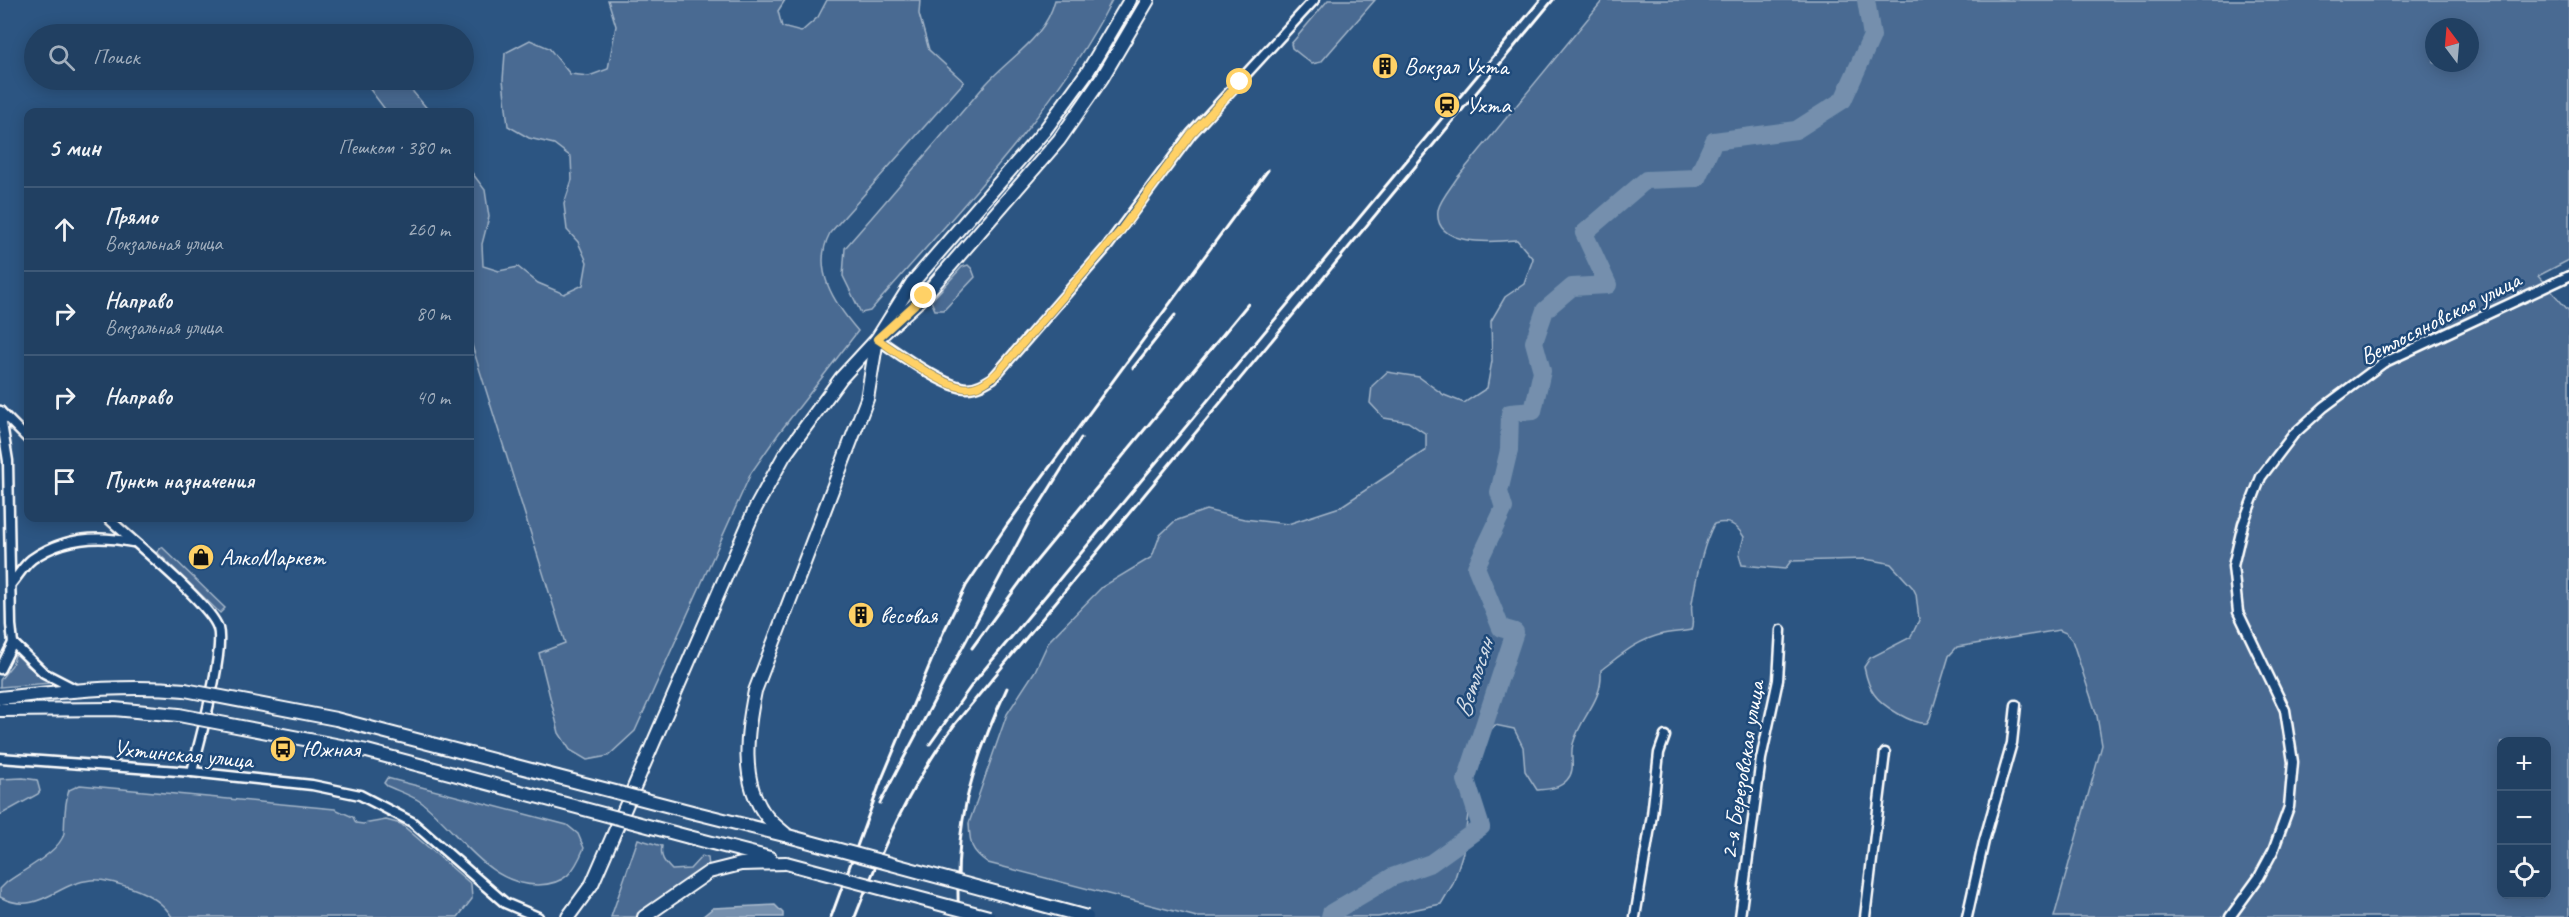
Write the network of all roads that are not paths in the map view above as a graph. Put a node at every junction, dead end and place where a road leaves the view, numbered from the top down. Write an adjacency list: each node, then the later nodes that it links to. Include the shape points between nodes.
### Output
1 (1130, 0): 5 (main road, via 1088,71 1045,130 912,283)
2 (1148, 0): 5 (main road, via 1102,78 1059,140 924,296)
3 (1314, 0): 5 (street, via 1191,134 1106,248 993,378 977,386 961,387)
4 (2569, 276): 33 (street, Ветлосяновская улица, via 2383,363 2293,435 2261,477 2243,524 2233,566 2238,612 2285,710 2293,762 2289,807 2273,851)
5 (877, 339): 22 (main road, via 867,399 755,691 750,717 749,767 755,792 768,818); 25 (main road, via 817,408 765,489 592,884)
6 (0, 411): 7 (street); 10 (street, via 8,462)
7 (24, 435)
8 (112, 522): 9 (street)
9 (134, 542): 10 (street, via 108,537 80,539 32,560); 21 (street, via 199,600 218,629 219,652)
10 (11, 584): 12 (street)
11 (1781, 630): 30 (street, 2-я Березовская улица, via 1778,680 1761,759)
12 (13, 643): 13 (street); 14 (street, via 44,673)
13 (0, 669)
14 (77, 690): 15 (main road); 22 (main road, bridge, via 185,690 336,719)
15 (0, 698)
16 (2016, 705): 32 (street, via 2012,743)
17 (0, 710): 23 (main road, bridge, via 114,709 179,715 367,751)
18 (1665, 736): 29 (street, via 1659,753)
19 (1885, 753): 31 (street)
20 (0, 758): 21 (street, Ухтинская улица)
21 (192, 772): 24 (street, Ухтинская улица, via 312,785 360,795 412,822 505,903)
22 (788, 836): 28 (main road, bridge)
23 (786, 863): 26 (main road, via 741,864 709,872); 27 (main road, bridge)
24 (538, 917)
25 (568, 917)
26 (644, 917)
27 (989, 917)
28 (1086, 917)
29 (1635, 917)
30 (1740, 917)
31 (1864, 917)
32 (1967, 917)
33 (2230, 917)

